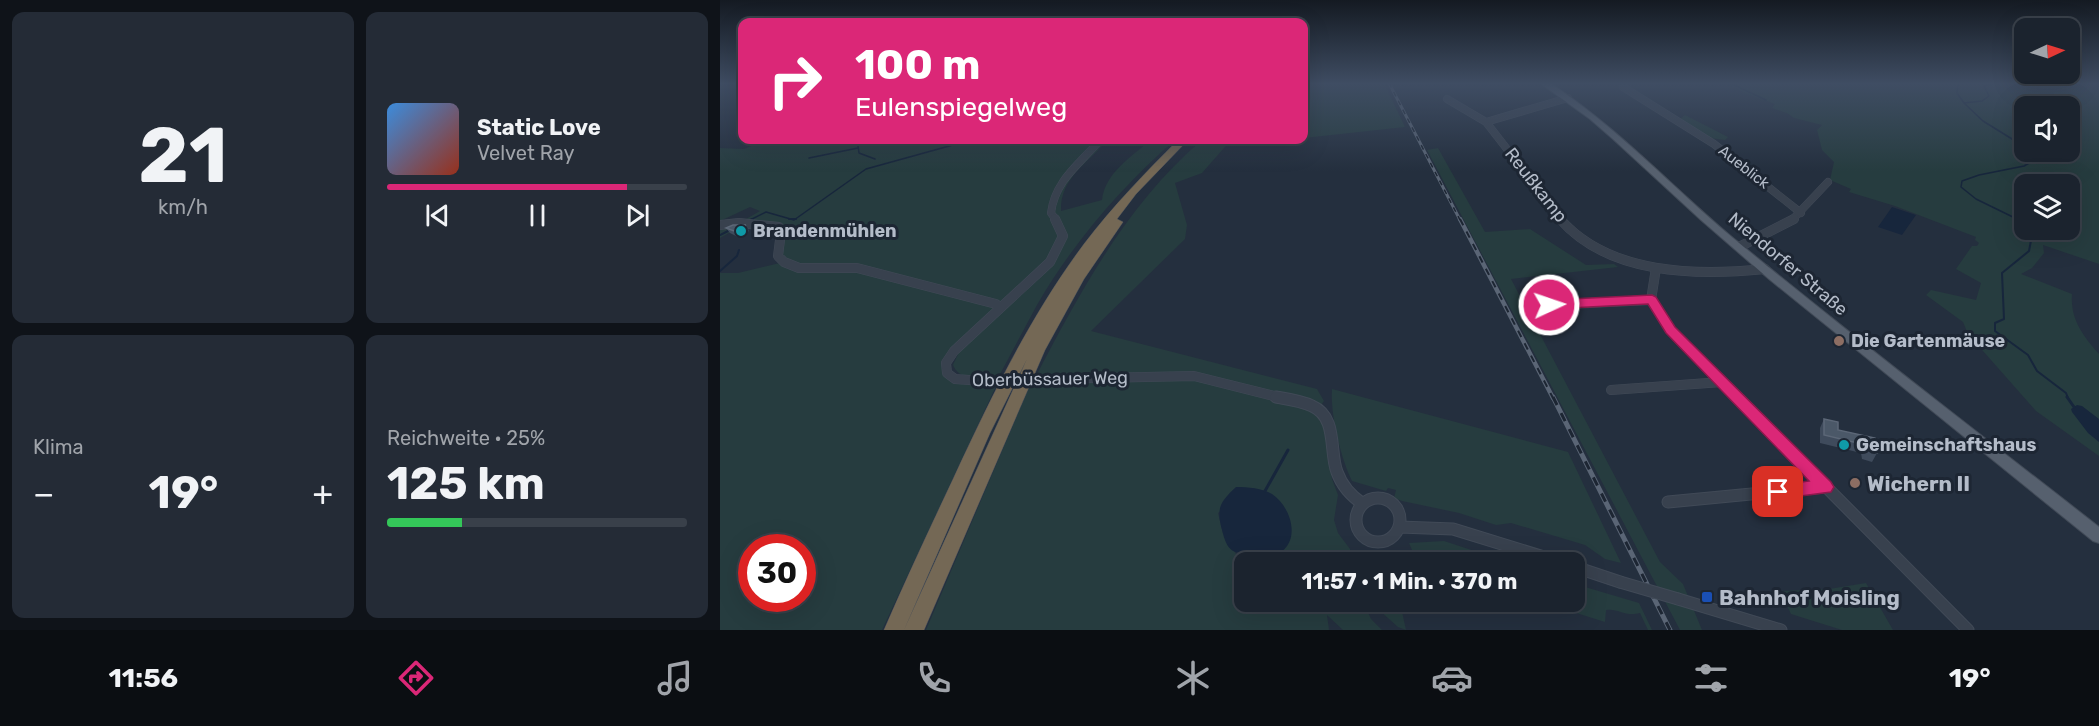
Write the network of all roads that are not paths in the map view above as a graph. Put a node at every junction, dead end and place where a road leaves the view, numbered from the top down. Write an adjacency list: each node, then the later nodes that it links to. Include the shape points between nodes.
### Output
1 (1470, 112): 5 (street, Reußkamp)
2 (1519, 112): 5 (street)
3 (1587, 112): 12 (main road, Niendorfer Straße)
4 (1664, 112): 10 (street, Aueblick, via 1714,144)
5 (1486, 122): 13 (street, Reußkamp, via 1576,233 1615,255)
6 (1096, 144): 17 (street, via 1070,169 1054,195 1052,213 1063,236 1054,257)
7 (1179, 144): 27 (highway, via 1117,208 1045,311)
8 (1190, 144): 28 (highway, via 1127,209 1058,311 1018,391)
9 (1828, 182): 10 (street)
10 (1801, 213): 12 (street)
11 (720, 225): 17 (street, via 779,227 778,256 788,265 849,267)
12 (1739, 247): 14 (main road, Niendorfer Straße)
13 (1656, 268): 14 (street, Reußkamp, via 1719,274); 15 (street)
14 (1765, 269): 24 (main road, Niendorfer Straße)
15 (1652, 300): 16 (street); 18 (street, via 1671,330)
16 (1549, 305)
17 (999, 307): 22 (street, Oberbüssauer Weg, bridge, via 946,363 947,373 955,379 1208,377 1314,406 1330,426 1338,478 1350,495)
18 (1722, 382): 19 (street); 20 (street)
19 (1611, 390)
20 (1825, 487): 21 (street); 30 (street)
21 (1668, 502)
22 (1363, 504): 23 (street, via 1378,499 1389,501 1400,512); 23 (street, via 1354,522 1366,538 1383,540)
23 (1400, 527): 25 (street, via 1453,529)
24 (2099, 536)
25 (1528, 552)
26 (1585, 570): 29 (street, bridge)
27 (894, 630)
28 (914, 630)
29 (1781, 630)
30 (1968, 630)

